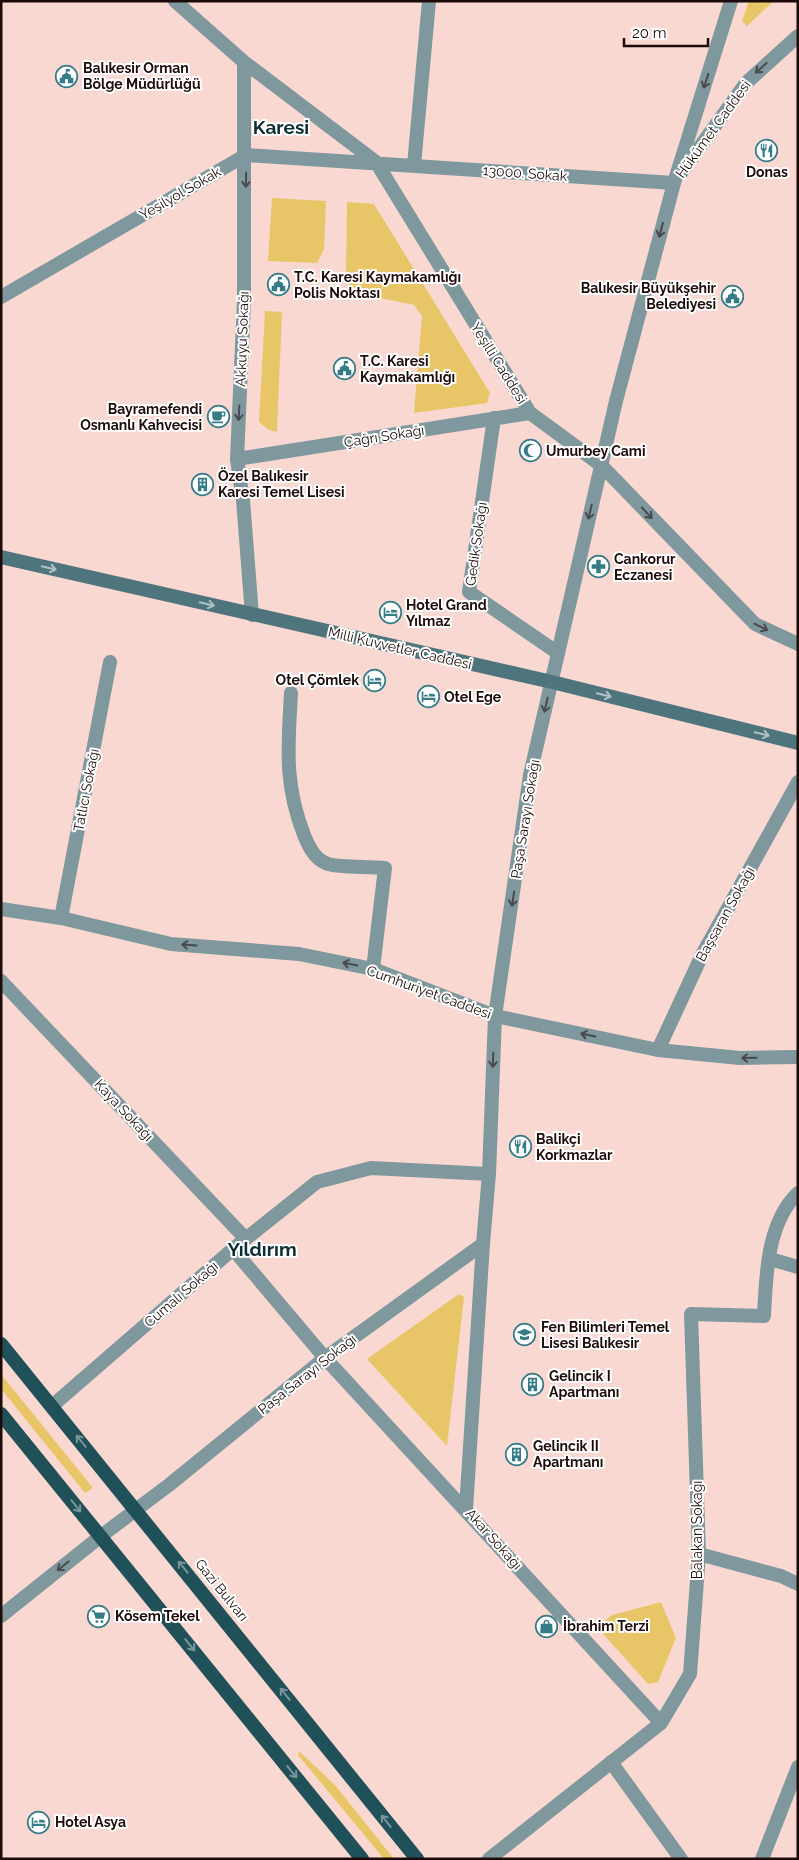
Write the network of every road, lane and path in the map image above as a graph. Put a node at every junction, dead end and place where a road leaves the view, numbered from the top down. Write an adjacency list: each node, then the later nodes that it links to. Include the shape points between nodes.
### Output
1 (175, 1): 5 (street)
2 (429, 1): 8 (street)
3 (731, 1): 9 (street, Paşa Sarayı Sokağı, one-way to 9)
4 (798, 36): 9 (street, Hükümet Caddesi, one-way to 9, via 746,83)
5 (244, 62): 6 (street, Akkuyu Sokağı); 7 (street)
6 (246, 155): 7 (street); 10 (street, Yeşilyol Sokak); 13 (street, Akkuyu Sokağı, one-way to 13)
7 (376, 162): 8 (street, 13000. Sokak); 11 (street, Yeşilli Caddesi)
8 (414, 165): 9 (street, 13000. Sokak)
9 (674, 183): 14 (street, Paşa Sarayı Sokağı, one-way to 14)
10 (1, 297)
11 (530, 413): 12 (street, Çağrı Sokağı); 14 (street, Yeşilli Caddesi)
12 (494, 418): 13 (street, Çağrı Sokağı); 18 (street, Gedik Sokağı, via 469,592)
13 (237, 459): 16 (street, Akkuyu Sokağı)
14 (601, 464): 17 (street, Yeşilli Caddesi, one-way to 17, via 755,624); 18 (street, Paşa Sarayı Sokağı, one-way to 18)
15 (1, 557): 16 (main road, Milli Kuvvetler Caddesi, one-way to 16)
16 (252, 615): 20 (main road, Milli Kuvvetler Caddesi)
17 (798, 644)
18 (558, 653): 20 (street, Paşa Sarayı Sokağı)
19 (110, 662): 25 (street, Tatlıcı Sokağı)
20 (552, 682): 22 (main road, Milli Kuvvetler Caddesi, one-way to 22); 28 (street, Paşa Sarayı Sokağı, one-way to 28, via 530,775)
21 (291, 693): 26 (street, via 290,792 311,852 327,864 385,868)
22 (798, 743)
23 (798, 782): 29 (street, Başsaran Sokağı, via 702,955)
24 (1, 909): 25 (street, Cumhuriyet Caddesi)
25 (61, 918): 26 (street, Cumhuriyet Caddesi, one-way to 25, via 299,954 171,944)
26 (373, 969): 28 (street, Cumhuriyet Caddesi)
27 (1, 981): 33 (street, Kaya Sokağı)
28 (495, 1016): 29 (street, Cumhuriyet Caddesi, one-way to 28); 31 (street, Paşa Sarayı Sokağı, one-way to 31)
29 (658, 1050): 30 (street, Cumhuriyet Caddesi, one-way to 29, via 740,1058)
30 (798, 1058)
31 (489, 1174): 33 (street, Cumalı Sokağı, via 371,1168 317,1182); 34 (street, Paşa Sarayı Sokağı)
32 (798, 1192): 36 (street, Balakan Sokağı, via 788,1202 778,1222)
33 (246, 1239): 35 (street, Cumalı Sokağı)
34 (483, 1244): 39 (street, Paşa Sarayı Sokağı); 42 (street, Paşa Sarayı Sokağı)
35 (233, 1249): 39 (street, Akar Sokağı); 40 (street, Cumalı Sokağı)
36 (770, 1259): 37 (street); 45 (street, Balakan Sokağı, via 764,1316 691,1314)
37 (798, 1267)
38 (1, 1344): 40 (highway, Gazi Bulvarı)
39 (325, 1358): 42 (street, Akar Sokağı); 43 (street, Paşa Sarayı Sokağı)
40 (52, 1406): 43 (highway, Gazi Bulvarı, one-way to 40)
41 (1, 1414): 44 (highway, one-way to 44)
42 (466, 1509): 48 (street, Akar Sokağı)
43 (136, 1510): 44 (street, Paşa Sarayı Sokağı); 52 (highway, Gazi Bulvarı, one-way to 43)
44 (101, 1536): 47 (street, Paşa Sarayı Sokağı, one-way to 47); 51 (highway, one-way to 51)
45 (700, 1554): 46 (street, via 781,1576); 48 (street, Balakan Sokağı, via 690,1674)
46 (798, 1584)
47 (1, 1616)
48 (661, 1723): 49 (street, Balakan Sokağı)
49 (611, 1762): 53 (street, Balakan Sokağı); 54 (street)
50 (798, 1767): 55 (street)
51 (362, 1859)
52 (417, 1859)
53 (489, 1859)
54 (681, 1859)
55 (762, 1859)

